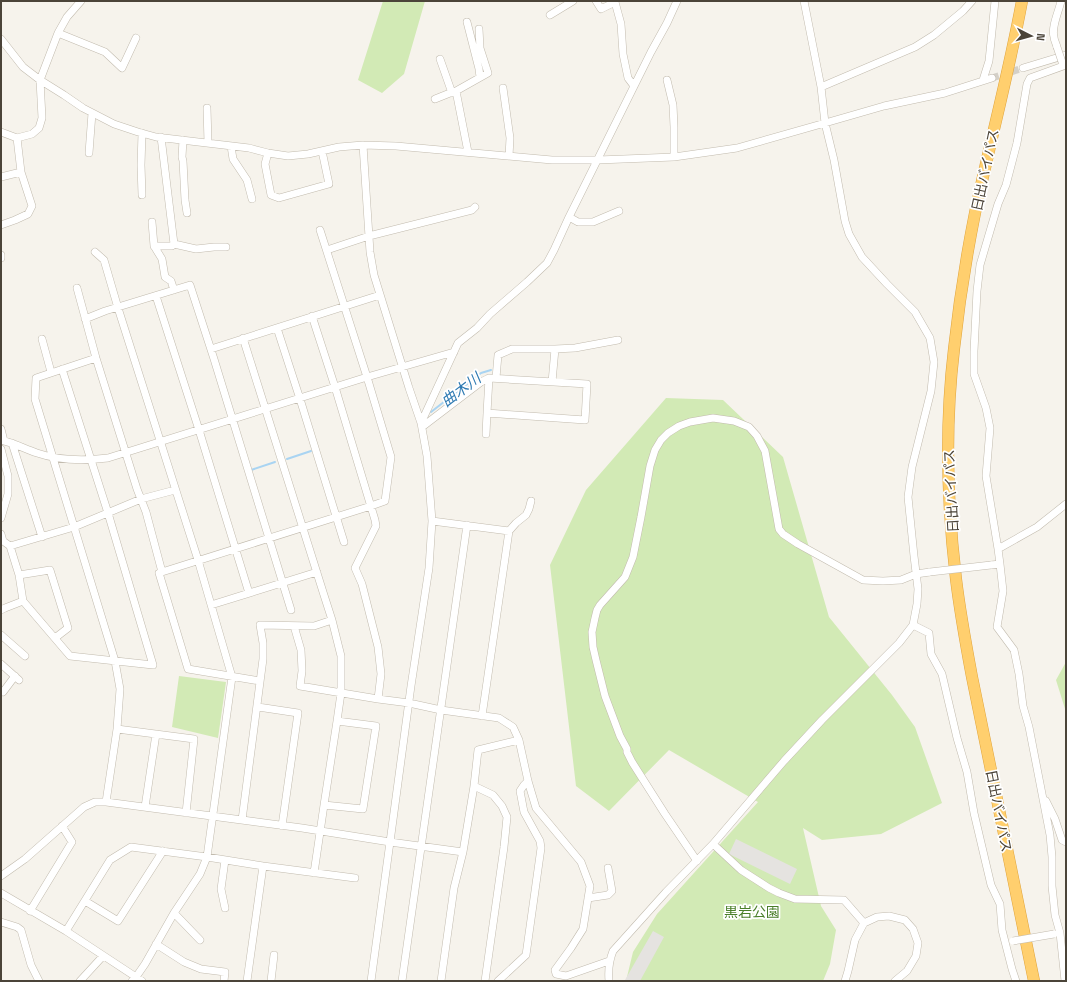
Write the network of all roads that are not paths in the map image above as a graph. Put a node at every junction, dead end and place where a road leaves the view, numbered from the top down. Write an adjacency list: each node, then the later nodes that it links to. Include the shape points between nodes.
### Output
1 (82, 1): 14 (street, via 67,17)
2 (573, 1): 11 (street)
3 (596, 1): 4 (street, via 601,9)
4 (615, 1): 26 (street, via 621,24 628,78)
5 (677, 1): 26 (street)
6 (804, 1): 27 (street)
7 (972, 1): 27 (street, via 934,35 915,47)
8 (995, 1): 25 (street, via 989,61)
9 (1022, 1): 219 (highway, 日出バイパス, via 967,258 954,350 948,456 951,525 963,627)
10 (1062, 1): 19 (street, bridge, via 1053,36)
11 (550, 15)
12 (467, 22): 21 (street)
13 (479, 29): 21 (street, via 480,48 488,73)
14 (58, 33): 15 (street, via 105,52 122,68); 23 (street)
15 (136, 38)
16 (1, 39): 23 (street, via 23,67)
17 (1066, 55): 20 (street)
18 (440, 59): 29 (street)
19 (1064, 67): 126 (street, via 1030,78 1027,84 1014,157 980,265 974,374 990,428 986,476)
20 (1023, 68)
21 (480, 78): 29 (street)
22 (992, 78): 25 (street)
23 (40, 80): 32 (street); 37 (street, via 42,118 39,128 32,134)
24 (667, 80): 47 (street, via 673,105)
25 (983, 80): 33 (street, via 945,93 884,106)
26 (634, 86): 48 (street)
27 (821, 87): 33 (street)
28 (503, 88): 46 (street, via 510,138)
29 (454, 92): 30 (street); 43 (street)
30 (435, 99)
31 (207, 108): 39 (street)
32 (92, 113): 35 (street); 44 (street)
33 (825, 123): 47 (street, via 737,148); 131 (street, via 849,234 862,256 914,312 930,338 934,362 931,391 912,467 908,497)
34 (1, 132): 37 (street)
35 (142, 134): 36 (street); 51 (street)
36 (161, 137): 38 (street); 61 (street)
37 (17, 138): 49 (street)
38 (183, 140): 39 (street); 55 (street, via 185,200)
39 (208, 143): 41 (street)
40 (362, 145): 42 (street); 43 (street); 60 (street)
41 (231, 146): 45 (street); 52 (street, via 233,159 247,180)
42 (322, 150): 45 (street, via 288,156); 45 (street, via 329,184 279,198 271,195 265,164)
43 (468, 152): 46 (street)
44 (90, 153)
45 (268, 153)
46 (509, 156): 48 (street)
47 (674, 157): 48 (street)
48 (598, 160): 56 (street)
49 (20, 172): 50 (street); 58 (street, via 32,206 28,214)
50 (1, 177)
51 (142, 195)
52 (252, 199)
53 (476, 207): 60 (street)
54 (619, 211): 56 (street, via 593,222 578,222)
55 (188, 213)
56 (569, 217): 82 (street, via 546,262 458,343)
57 (152, 222): 62 (street)
58 (1, 225)
59 (320, 230): 64 (street)
60 (369, 236): 64 (street); 70 (street, via 374,275)
61 (174, 244): 62 (street); 63 (street, via 196,249)
62 (154, 246): 69 (street)
63 (226, 247)
64 (327, 250): 72 (street)
65 (95, 252): 73 (street, via 104,260)
66 (1, 255): 67 (street)
67 (1, 258)
68 (77, 288): 75 (street)
69 (174, 290): 71 (street); 80 (street, via 190,285)
70 (380, 295): 72 (street); 84 (street)
71 (156, 296): 73 (street); 97 (street)
72 (345, 306): 74 (street); 87 (street)
73 (118, 308): 75 (street); 100 (street)
74 (312, 316): 76 (street); 90 (street)
75 (85, 319): 83 (street)
76 (276, 328): 77 (street); 91 (street)
77 (243, 338): 80 (street); 92 (street)
78 (42, 339): 86 (street)
79 (618, 340): 81 (street)
80 (211, 349): 94 (street)
81 (555, 349): 88 (street, via 512,349 498,355); 89 (street)
82 (454, 352): 84 (street); 95 (street)
83 (96, 358): 85 (street); 103 (street)
84 (402, 367): 87 (street); 95 (street)
85 (62, 369): 86 (street); 105 (street)
86 (51, 372): 104 (street, via 36,378 35,398)
87 (368, 377): 90 (street); 111 (street, via 391,457 384,501)
88 (492, 378): 89 (street); 93 (street); 95 (street, via 481,382)
89 (552, 382): 93 (street, via 587,384 585,420)
90 (335, 387): 91 (street); 111 (street)
91 (300, 398): 92 (street); 113 (street)
92 (266, 409): 94 (street); 118 (street)
93 (487, 414): 98 (street)
94 (232, 420): 97 (street); 121 (street)
95 (422, 425): 115 (street)
96 (1, 429): 99 (street)
97 (199, 430): 100 (street); 125 (street)
98 (486, 434)
99 (2, 441): 101 (street)
100 (160, 442): 103 (street); 106 (street)
101 (12, 443): 104 (street); 120 (street)
102 (1, 449): 107 (street, via 8,476)
103 (126, 453): 105 (street); 108 (street)
104 (54, 458): 105 (street); 117 (street)
105 (92, 460): 112 (street)
106 (175, 490): 108 (street); 127 (street)
107 (4, 495): 114 (street)
108 (141, 499): 112 (street); 129 (street)
109 (531, 501): 119 (street, via 526,515)
110 (1066, 504): 126 (street, via 1037,528)
111 (371, 506): 113 (street); 151 (street, via 376,526 355,568 362,584 378,647 381,674)
112 (108, 513): 117 (street); 145 (street, via 153,665)
113 (336, 516): 118 (street); 123 (street)
114 (1, 518)
115 (432, 521): 116 (street); 152 (street, via 429,568)
116 (467, 525): 119 (street); 154 (street)
117 (74, 527): 120 (street); 145 (street)
118 (302, 527): 121 (street); 130 (street)
119 (509, 531): 155 (street)
120 (42, 537): 124 (street)
121 (269, 538): 125 (street); 133 (street)
122 (2, 539): 124 (street)
123 (344, 542)
124 (10, 546): 132 (street)
125 (236, 549): 127 (street); 134 (street)
126 (998, 549): 128 (street)
127 (198, 560): 129 (street); 136 (street)
128 (1000, 564): 131 (street, bridge); 162 (street, via 1003,591 997,627 1014,650)
129 (162, 572): 147 (street, via 159,573 188,670)
130 (317, 572): 133 (street); 139 (street)
131 (916, 574): 140 (street, via 918,589); 180 (street, via 901,580 863,580 783,534 779,529 764,452 757,436 749,427 734,421 714,418 679,426 660,440 650,466 633,557 625,577 597,610 592,632 593,647 605,696 627,752)
132 (19, 575): 135 (street); 143 (street, via 50,570 68,628)
133 (283, 583): 134 (street); 138 (street)
134 (249, 593): 136 (street)
135 (23, 601): 137 (street); 143 (street)
136 (211, 606): 147 (street)
137 (1, 610)
138 (291, 610)
139 (332, 620): 141 (street, via 314,626); 150 (street, via 341,656)
140 (913, 625): 174 (street, via 899,643 784,761); 197 (street, via 929,634 931,654 942,674 967,772 991,885 1000,904 1002,930)
141 (294, 626): 148 (street, via 260,625 263,659); 150 (street, via 301,650 300,686)
142 (1, 635): 144 (street)
143 (55, 638): 145 (street, via 70,656)
144 (25, 656)
145 (115, 661): 157 (street, via 120,689)
146 (1, 664): 149 (street, via 17,678)
147 (232, 677): 148 (street); 167 (street)
148 (260, 681): 153 (street)
149 (2, 692)
150 (340, 693): 151 (street); 156 (street)
151 (378, 699): 152 (street)
152 (409, 703): 154 (street); 172 (street)
153 (258, 707): 168 (street); 170 (street, via 298,713)
154 (441, 710): 155 (street); 175 (street)
155 (482, 716): 159 (street, via 500,718 513,727)
156 (338, 721): 164 (street); 164 (street, via 376,726 363,809)
157 (117, 729): 158 (street); 163 (street)
158 (156, 734): 165 (street); 166 (street, via 194,739)
159 (519, 740): 160 (street); 161 (street, via 478,750)
160 (528, 781): 187 (street, via 536,808 581,862 590,886); 214 (street, via 520,791 524,812 540,841 541,848 526,955)
161 (474, 786): 177 (street); 213 (street, via 493,795 507,817)
162 (1042, 794): 173 (street, via 1062,840); 195 (street, via 1050,835)
163 (106, 802): 165 (street); 169 (street, via 95,802 84,807)
164 (324, 805): 171 (street)
165 (145, 807): 166 (street)
166 (186, 813): 167 (street)
167 (214, 816): 168 (street); 178 (street)
168 (242, 820): 170 (street)
169 (62, 826): 184 (street, via 25,859); 190 (street, via 72,842)
170 (282, 826): 171 (street)
171 (320, 832): 172 (street); 183 (street)
172 (390, 842): 175 (street); 210 (street)
173 (1066, 842)
174 (713, 844): 180 (street); 193 (street, via 741,870 769,888 795,899 844,900)
175 (422, 846): 177 (street); 211 (street)
176 (163, 851): 178 (street); 188 (street, via 131,847 110,860); 188 (street, via 118,921)
177 (463, 852): 212 (street, via 454,888)
178 (207, 857): 179 (street); 191 (street, via 200,874)
179 (225, 860): 181 (street); 189 (street, via 221,889)
180 (697, 861): 201 (street, via 613,951)
181 (263, 866): 183 (street); 208 (street)
182 (608, 868): 187 (street, via 612,891 608,895)
183 (314, 873): 185 (street)
184 (1, 876)
185 (355, 878)
186 (1, 893): 190 (street)
187 (588, 898): 201 (street, via 583,929 555,970 556,974 566,976)
188 (85, 901): 194 (street)
189 (225, 908)
190 (30, 910): 194 (street)
191 (174, 913): 196 (street); 198 (street)
192 (1, 922): 205 (street, via 21,930 31,965)
193 (864, 923): 216 (street, via 855,940); 217 (street, via 878,917 889,916 905,920 913,929 918,943 916,956 907,970)
194 (66, 931): 200 (street)
195 (1057, 933): 197 (street, bridge); 202 (street)
196 (200, 940)
197 (1009, 942): 218 (street)
198 (156, 944): 204 (street); 207 (street, via 196,967 225,972)
199 (274, 955): 209 (street)
200 (103, 956): 204 (street); 206 (street)
201 (609, 962): 215 (street)
202 (1063, 962): 203 (street); 220 (street)
203 (1066, 970)
204 (137, 980)
205 (39, 981)
206 (80, 981)
207 (224, 981)
208 (247, 981)
209 (271, 981)
210 (371, 981)
211 (402, 981)
212 (441, 981)
213 (485, 981)
214 (498, 981)
215 (609, 981)
216 (845, 981)
217 (895, 981)
218 (1016, 981)
219 (1034, 981)
220 (1065, 981)

